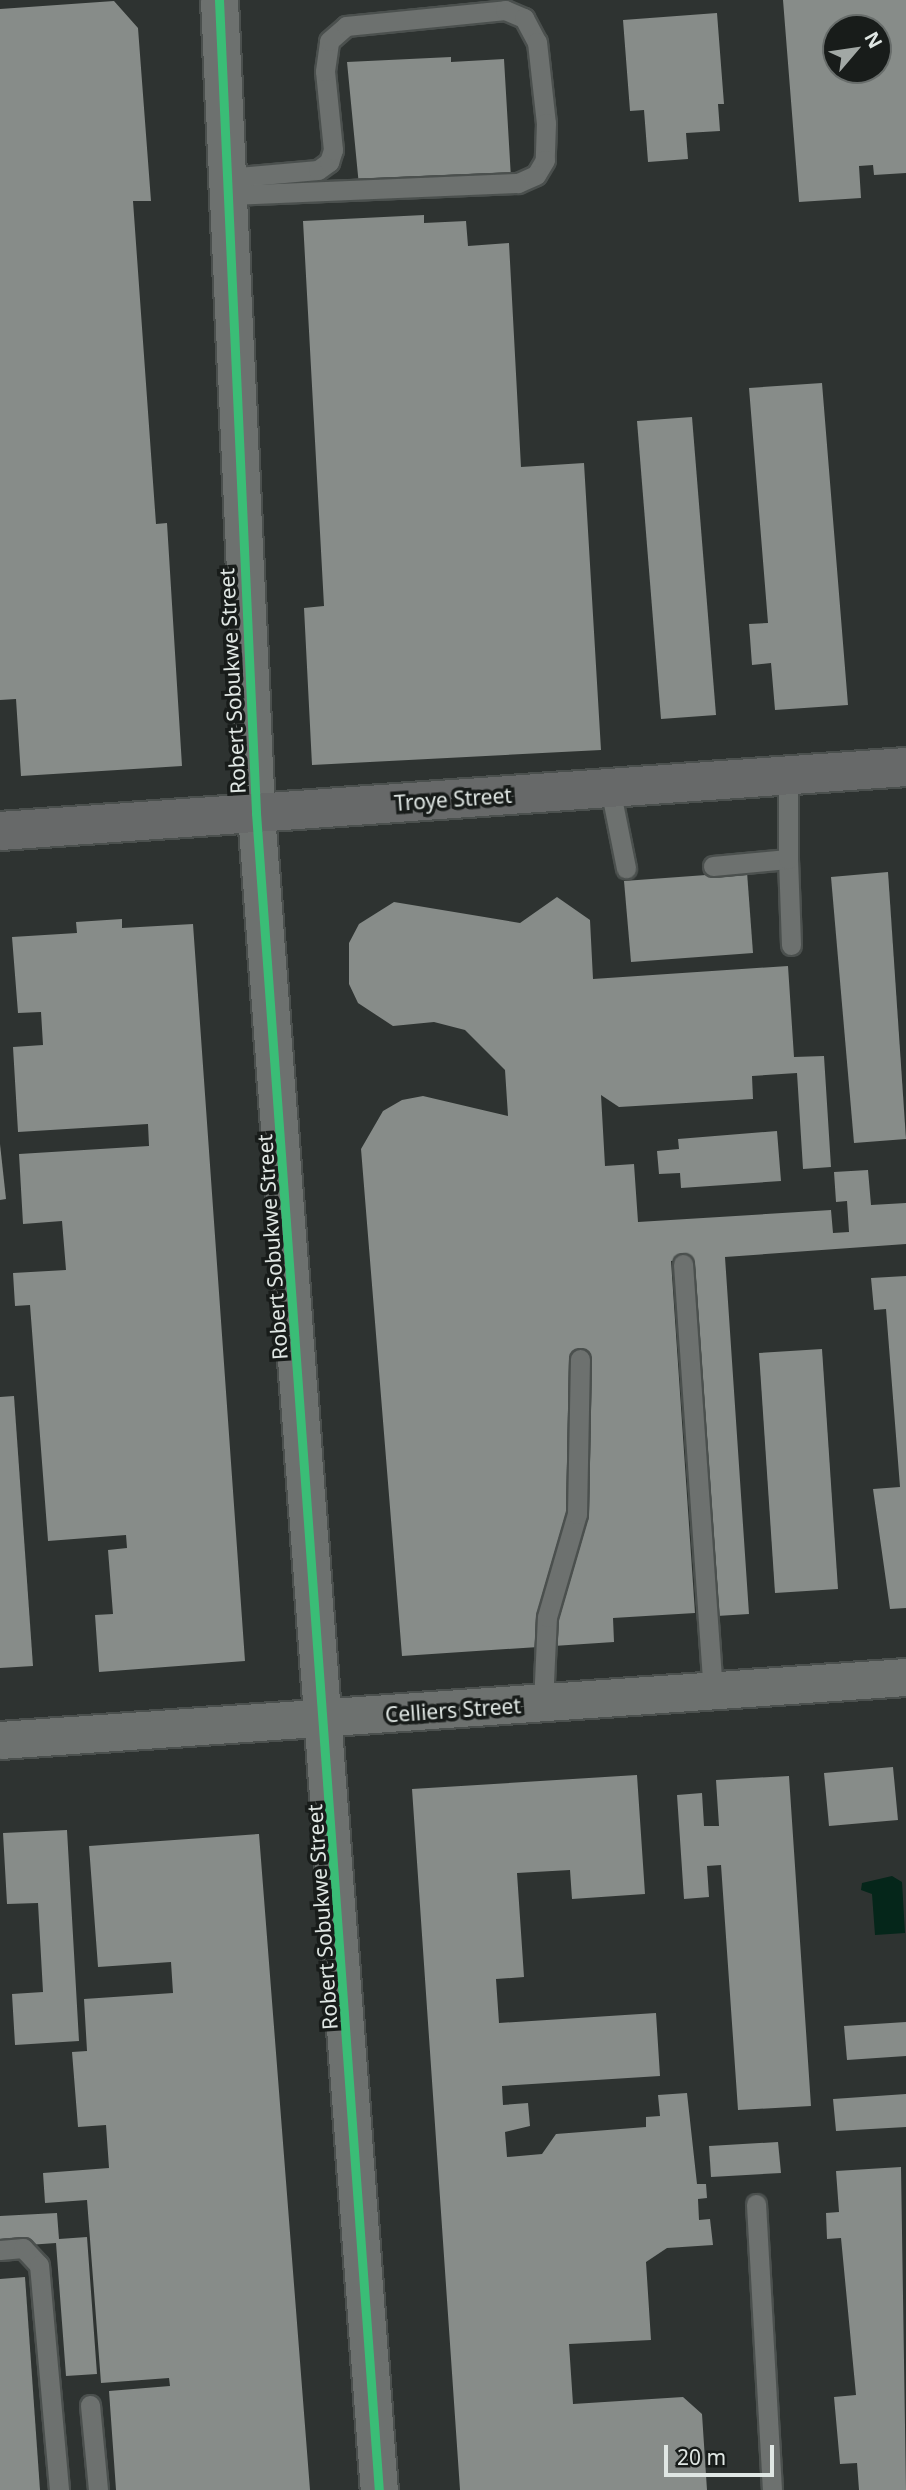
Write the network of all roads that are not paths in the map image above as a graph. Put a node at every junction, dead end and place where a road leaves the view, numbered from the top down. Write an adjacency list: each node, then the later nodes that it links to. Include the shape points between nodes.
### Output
1 (219, 0): 2 (street, Robert Sobukwe Street)
2 (227, 187): 2 (lane, via 317,170 329,162 333,150 325,71 329,41 346,26 505,10 524,18 537,42 546,123 545,160 536,175 518,183); 6 (street, Robert Sobukwe Street)
3 (906, 767): 4 (main road, Troye Street)
4 (788, 775): 5 (main road, Troye Street); 8 (lane)
5 (610, 788): 6 (main road, Troye Street); 10 (lane)
6 (256, 813): 7 (main road, Troye Street); 17 (street, Robert Sobukwe Street)
7 (0, 831)
8 (788, 859): 9 (lane); 11 (lane)
9 (713, 866)
10 (626, 869)
11 (791, 945)
12 (683, 1264): 15 (lane)
13 (580, 1359): 16 (lane, via 577,1514 547,1617)
14 (906, 1677): 15 (street, Celliers Street)
15 (713, 1691): 16 (street, Celliers Street)
16 (543, 1704): 17 (street, Celliers Street)
17 (326, 1720): 18 (street, Celliers Street); 24 (street, Robert Sobukwe Street)
18 (0, 1740)
19 (756, 2204): 25 (lane)
20 (0, 2250): 22 (lane, via 23,2248 39,2265)
21 (90, 2405): 23 (lane)
22 (59, 2490)
23 (98, 2490)
24 (379, 2490)
25 (772, 2490)

